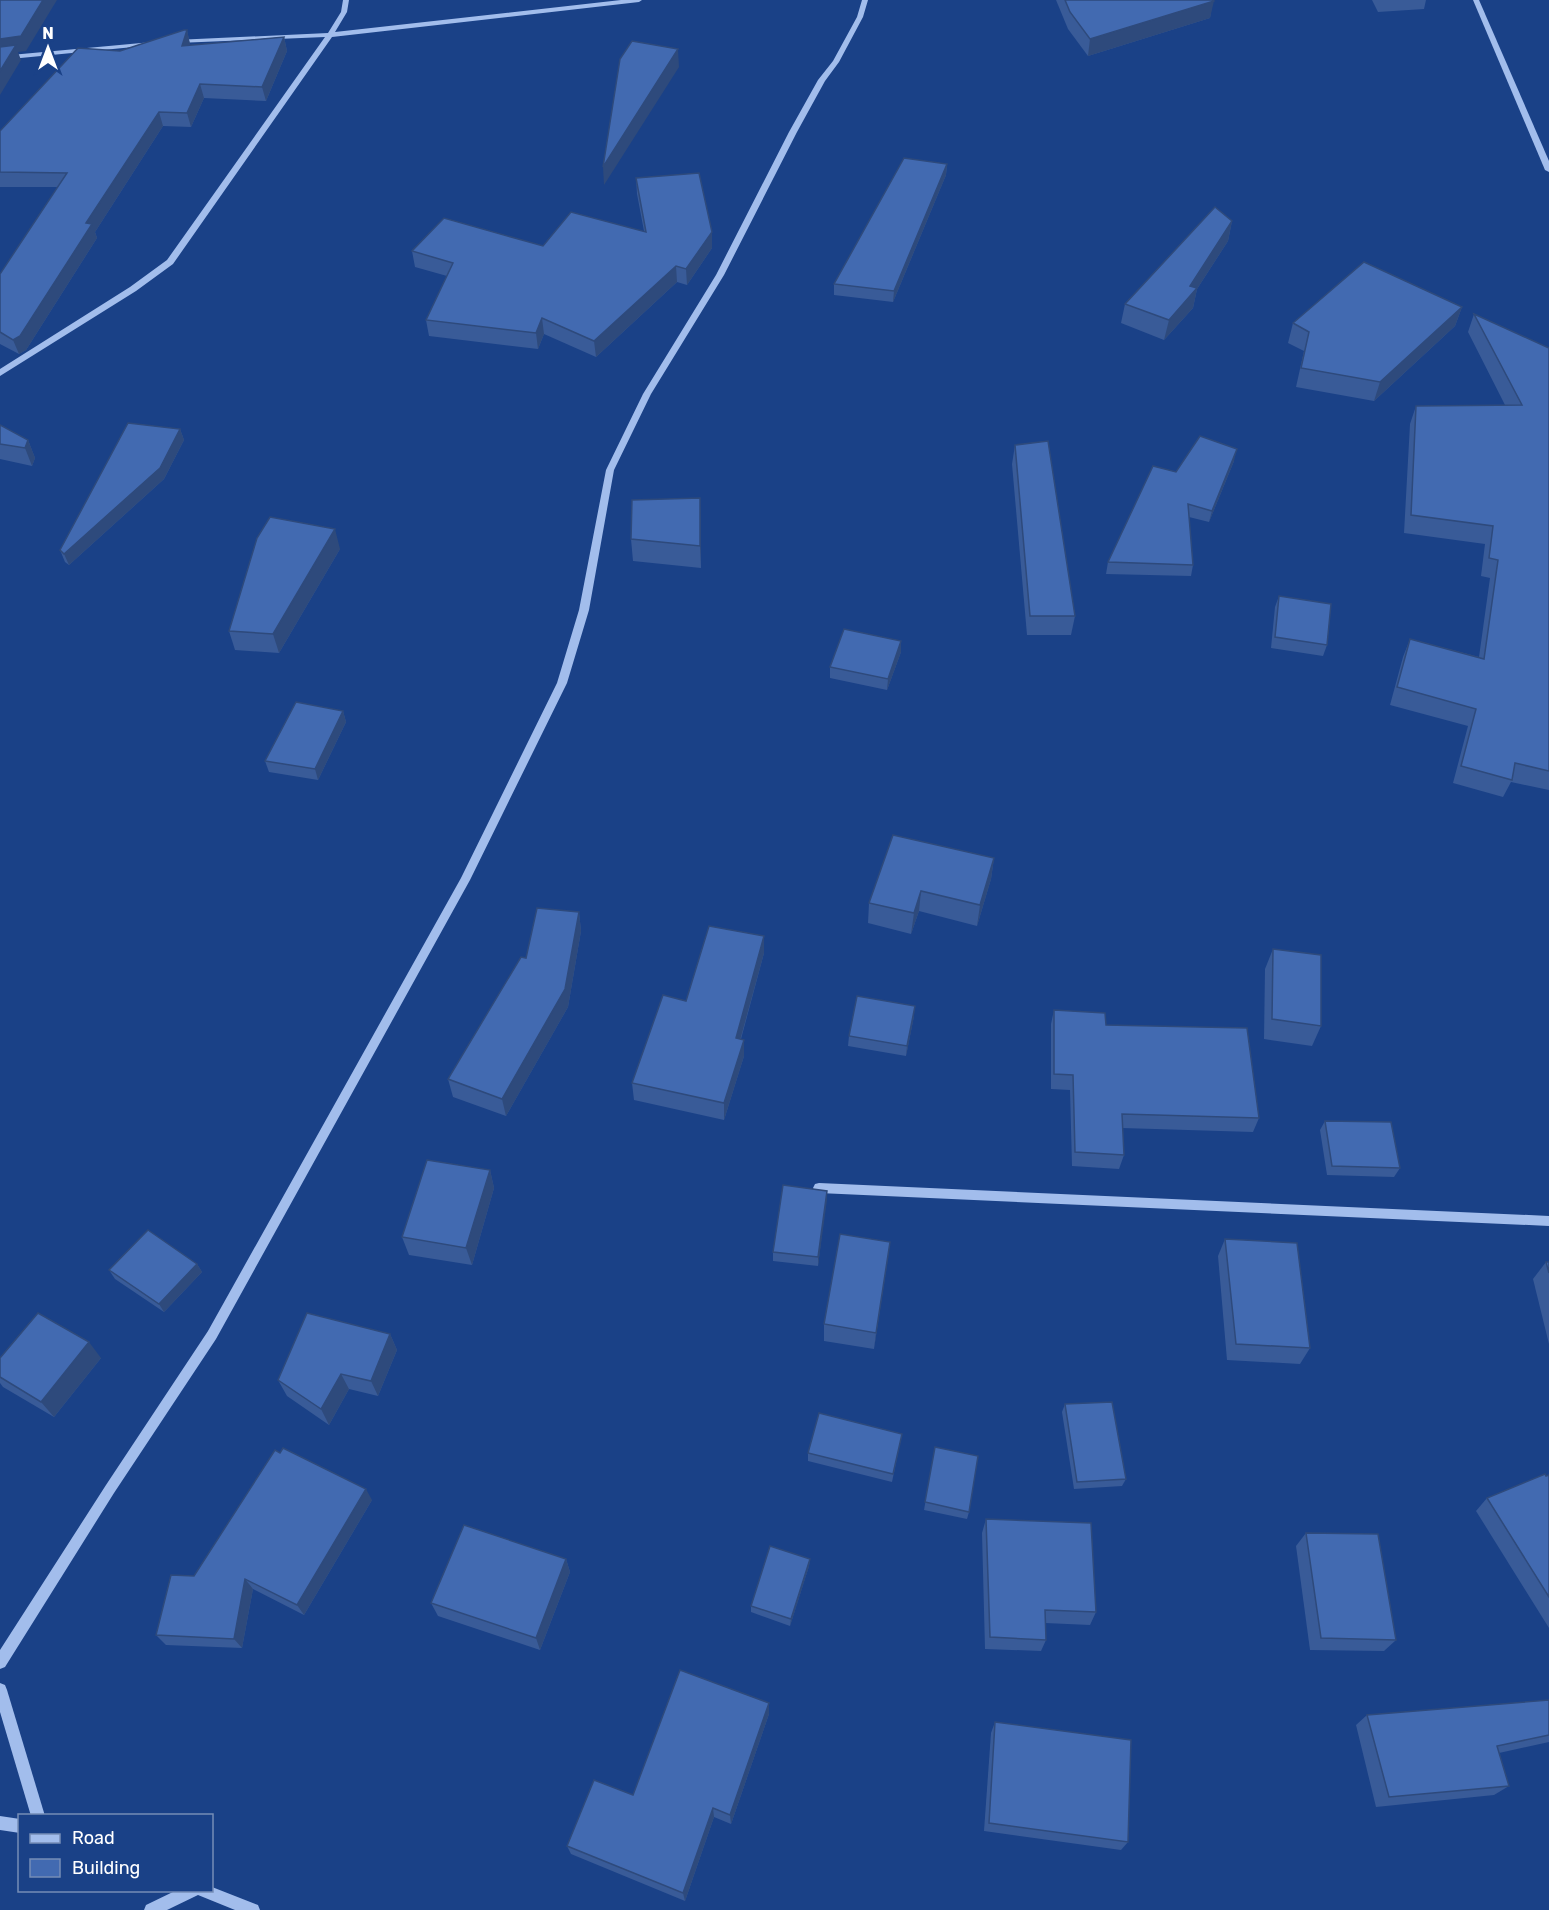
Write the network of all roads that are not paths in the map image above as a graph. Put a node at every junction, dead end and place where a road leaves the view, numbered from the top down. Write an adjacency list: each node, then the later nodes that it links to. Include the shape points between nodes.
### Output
1 (346, 0): 5 (street, via 344,12)
2 (639, 0): 5 (street)
3 (865, 0): 11 (street, via 836,63 793,132 720,275 647,394 610,470 584,610 562,683 465,879 212,1335)
4 (1476, 0): 7 (street)
5 (330, 34): 6 (street, via 189,40); 8 (street, via 170,262)
6 (0, 58)
7 (1549, 170)
8 (0, 374)
9 (819, 1188): 10 (street)
10 (1549, 1221)
11 (0, 1662)
12 (0, 1690): 13 (street)
13 (38, 1814)
14 (0, 1822): 15 (street)
15 (18, 1826)
16 (190, 1892): 18 (street)
17 (207, 1892): 19 (street)
18 (151, 1910)
19 (253, 1910)

